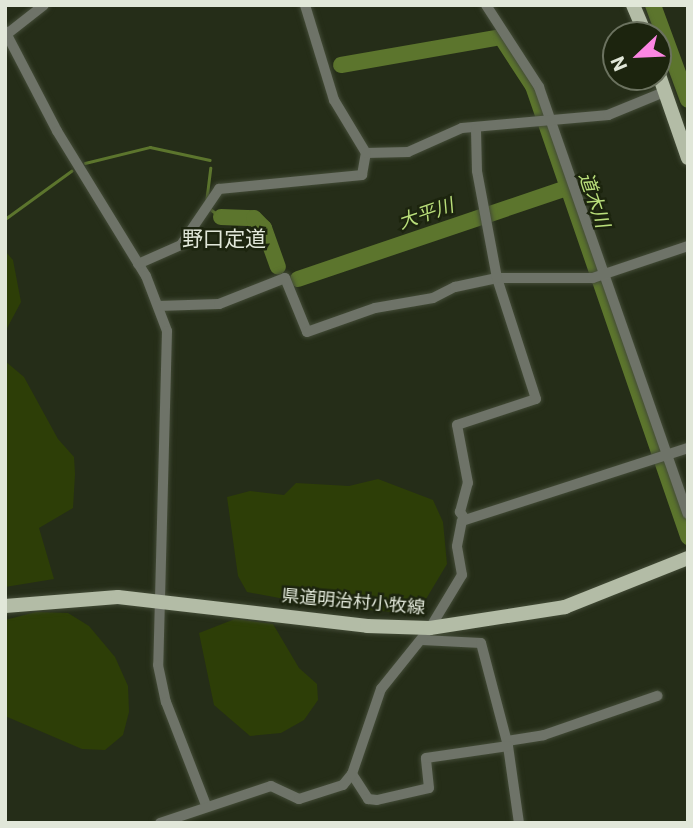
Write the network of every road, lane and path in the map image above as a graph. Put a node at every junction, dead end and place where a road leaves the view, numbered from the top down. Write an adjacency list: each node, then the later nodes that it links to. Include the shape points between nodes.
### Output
1 (44, 5): 4 (street)
2 (305, 5): 9 (street, via 334,100)
3 (486, 5): 6 (street, via 539,87)
4 (6, 32): 12 (street, via 57,131)
5 (664, 92): 6 (street, via 617,113); 7 (main road)
6 (551, 121): 8 (street); 13 (street)
7 (681, 122): 10 (main road)
8 (476, 129): 9 (street, via 462,128 408,152); 14 (street)
9 (366, 153): 12 (street, via 362,175 219,189 181,245)
10 (688, 158)
11 (688, 246): 13 (street)
12 (138, 264): 15 (street)
13 (599, 276): 14 (street); 17 (street)
14 (497, 278): 15 (street, via 307,332 285,278 219,304); 19 (street, via 536,399 457,425 468,483 460,512)
15 (158, 306): 21 (street, via 170,362)
16 (688, 448): 17 (street)
17 (662, 456): 18 (street); 19 (street)
18 (688, 514)
19 (465, 519): 23 (street, via 457,546 462,575)
20 (688, 558): 23 (main road, 県道明治村小牧線, via 565,607)
21 (156, 600): 22 (main road, 県道明治村小牧線, via 87,596); 23 (main road, 県道明治村小牧線); 27 (street, via 158,665 166,702)
22 (5, 606)
23 (426, 634): 25 (street, via 481,643); 26 (street, via 381,689)
24 (657, 696): 25 (street)
25 (508, 743): 26 (street, via 426,758 429,788 377,800 368,799); 29 (street)
26 (352, 774): 27 (street, via 343,785 299,799 271,786)
27 (206, 805): 28 (street)
28 (160, 823)
29 (519, 823)

